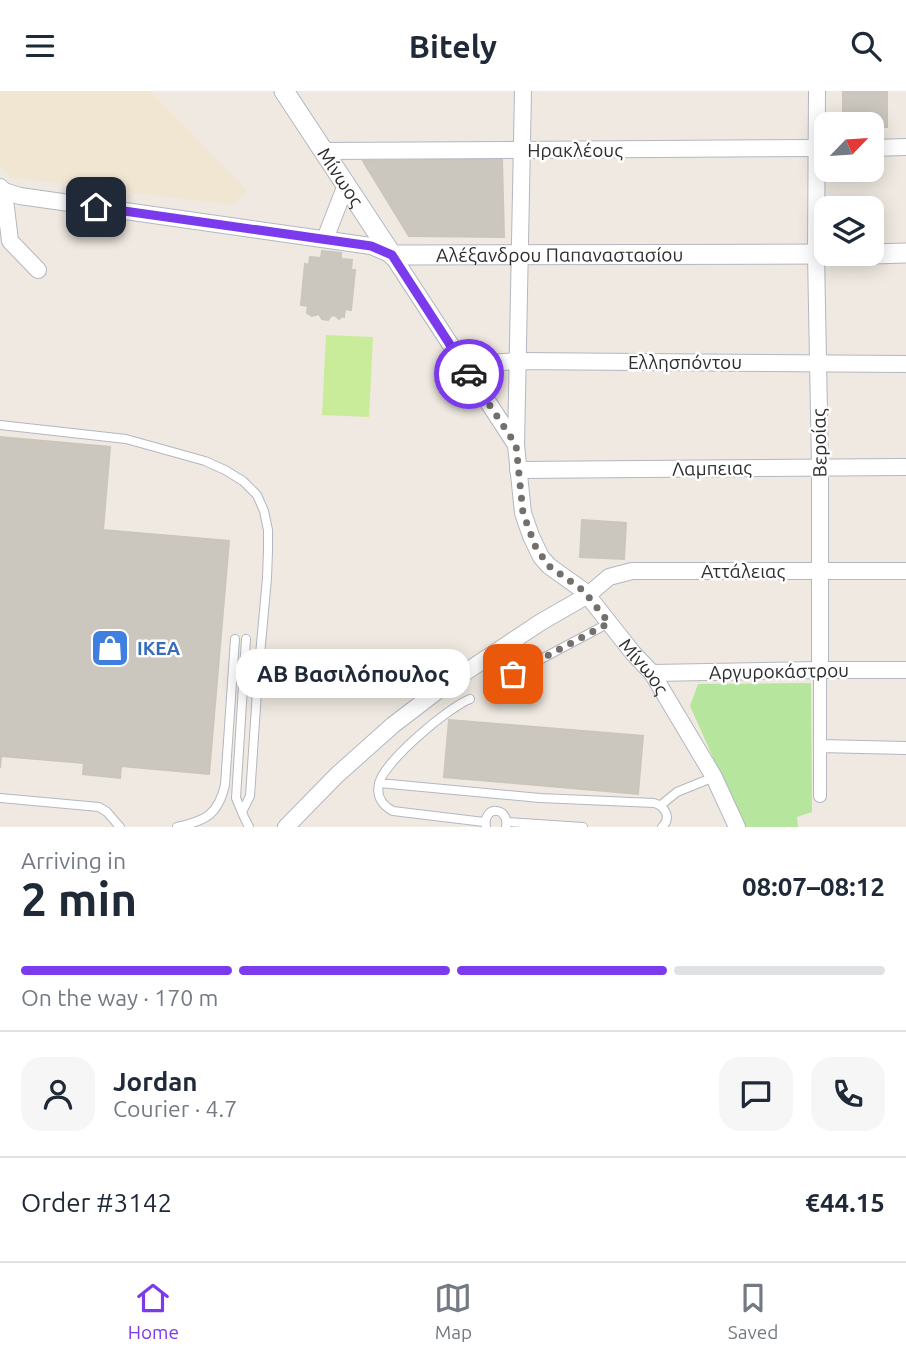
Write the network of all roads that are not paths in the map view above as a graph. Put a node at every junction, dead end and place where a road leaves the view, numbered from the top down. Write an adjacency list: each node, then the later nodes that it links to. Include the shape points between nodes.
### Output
1 (284, 91): 9 (street, Μίνωος)
2 (523, 91): 8 (street)
3 (817, 91): 4 (street, Βεροίας)
4 (818, 112)
5 (906, 147): 7 (street)
6 (814, 148): 8 (street, Ηρακλέους)
7 (884, 148)
8 (522, 150): 9 (street, Ηρακλέους); 14 (street)
9 (324, 151): 10 (street, Μίνωος)
10 (346, 185): 12 (street); 17 (street, Μίνωος)
11 (2, 189): 12 (street, Αλέξανδρου Παπαναστασίου, via 20,196); 19 (street, via 10,241)
12 (325, 239): 17 (street, Αλέξανδρου Παπαναστασίου, via 371,246)
13 (906, 253): 16 (street)
14 (520, 254): 15 (street, Αλέξανδρου Παπαναστασίου); 17 (street, Αλέξανδρου Παπαναστασίου); 20 (street)
15 (814, 254)
16 (884, 254)
17 (392, 255): 23 (street, Μίνωος)
18 (821, 266): 21 (street, Βεροίας)
19 (38, 270)
20 (518, 361): 21 (street, Ελλησπόντου); 23 (street, Ελλησπόντου); 25 (street)
21 (818, 363): 22 (street, Ελλησπόντου); 26 (street, Βεροίας)
22 (906, 364)
23 (463, 365): 25 (street, Μίνωος)
24 (0, 425): 49 (lane, via 126,439 205,461 243,481 257,495 268,530 267,578 250,796)
25 (516, 445): 28 (street, Μίνωος)
26 (820, 466): 27 (street, Λαμπειας); 28 (street, Λαμπειας); 29 (street, Βεροίας)
27 (906, 467)
28 (518, 470): 31 (street, Μίνωος, via 523,513 536,548 549,566)
29 (820, 570): 30 (street, Αττάλειας); 31 (street, Αττάλειας, via 632,572 609,576); 35 (street, Βεροίας)
30 (906, 571)
31 (588, 595): 32 (street, Μίνωος); 55 (street, Αττάλειας, via 530,629 393,725)
32 (609, 623): 37 (street, Μίνωος); 38 (lane)
33 (235, 639): 53 (lane, via 226,785 214,812 205,820)
34 (246, 639): 49 (lane, via 236,798)
35 (820, 670): 36 (street, Αργυροκάστρου); 37 (street, Αργυροκάστρου); 40 (street, Βεροίας)
36 (906, 670)
37 (652, 673): 42 (street, Μίνωος)
38 (513, 674)
39 (470, 699): 43 (lane, via 409,746)
40 (820, 746): 41 (street); 45 (street, Βεροίας)
41 (906, 748)
42 (714, 777): 47 (lane, via 677,792); 58 (street, Μίνωος)
43 (379, 783): 44 (lane); 50 (lane, via 384,807 393,811)
44 (499, 794): 47 (lane); 48 (lane)
45 (820, 796)
46 (0, 798): 52 (lane, via 99,807)
47 (661, 805): 57 (lane, via 667,817)
48 (498, 811): 50 (lane, via 486,815); 51 (lane, via 506,817)
49 (242, 812): 54 (lane)
50 (485, 824)
51 (506, 825): 56 (lane)
52 (120, 827)
53 (177, 827)
54 (249, 827)
55 (286, 827)
56 (583, 827)
57 (662, 827)
58 (737, 827)

